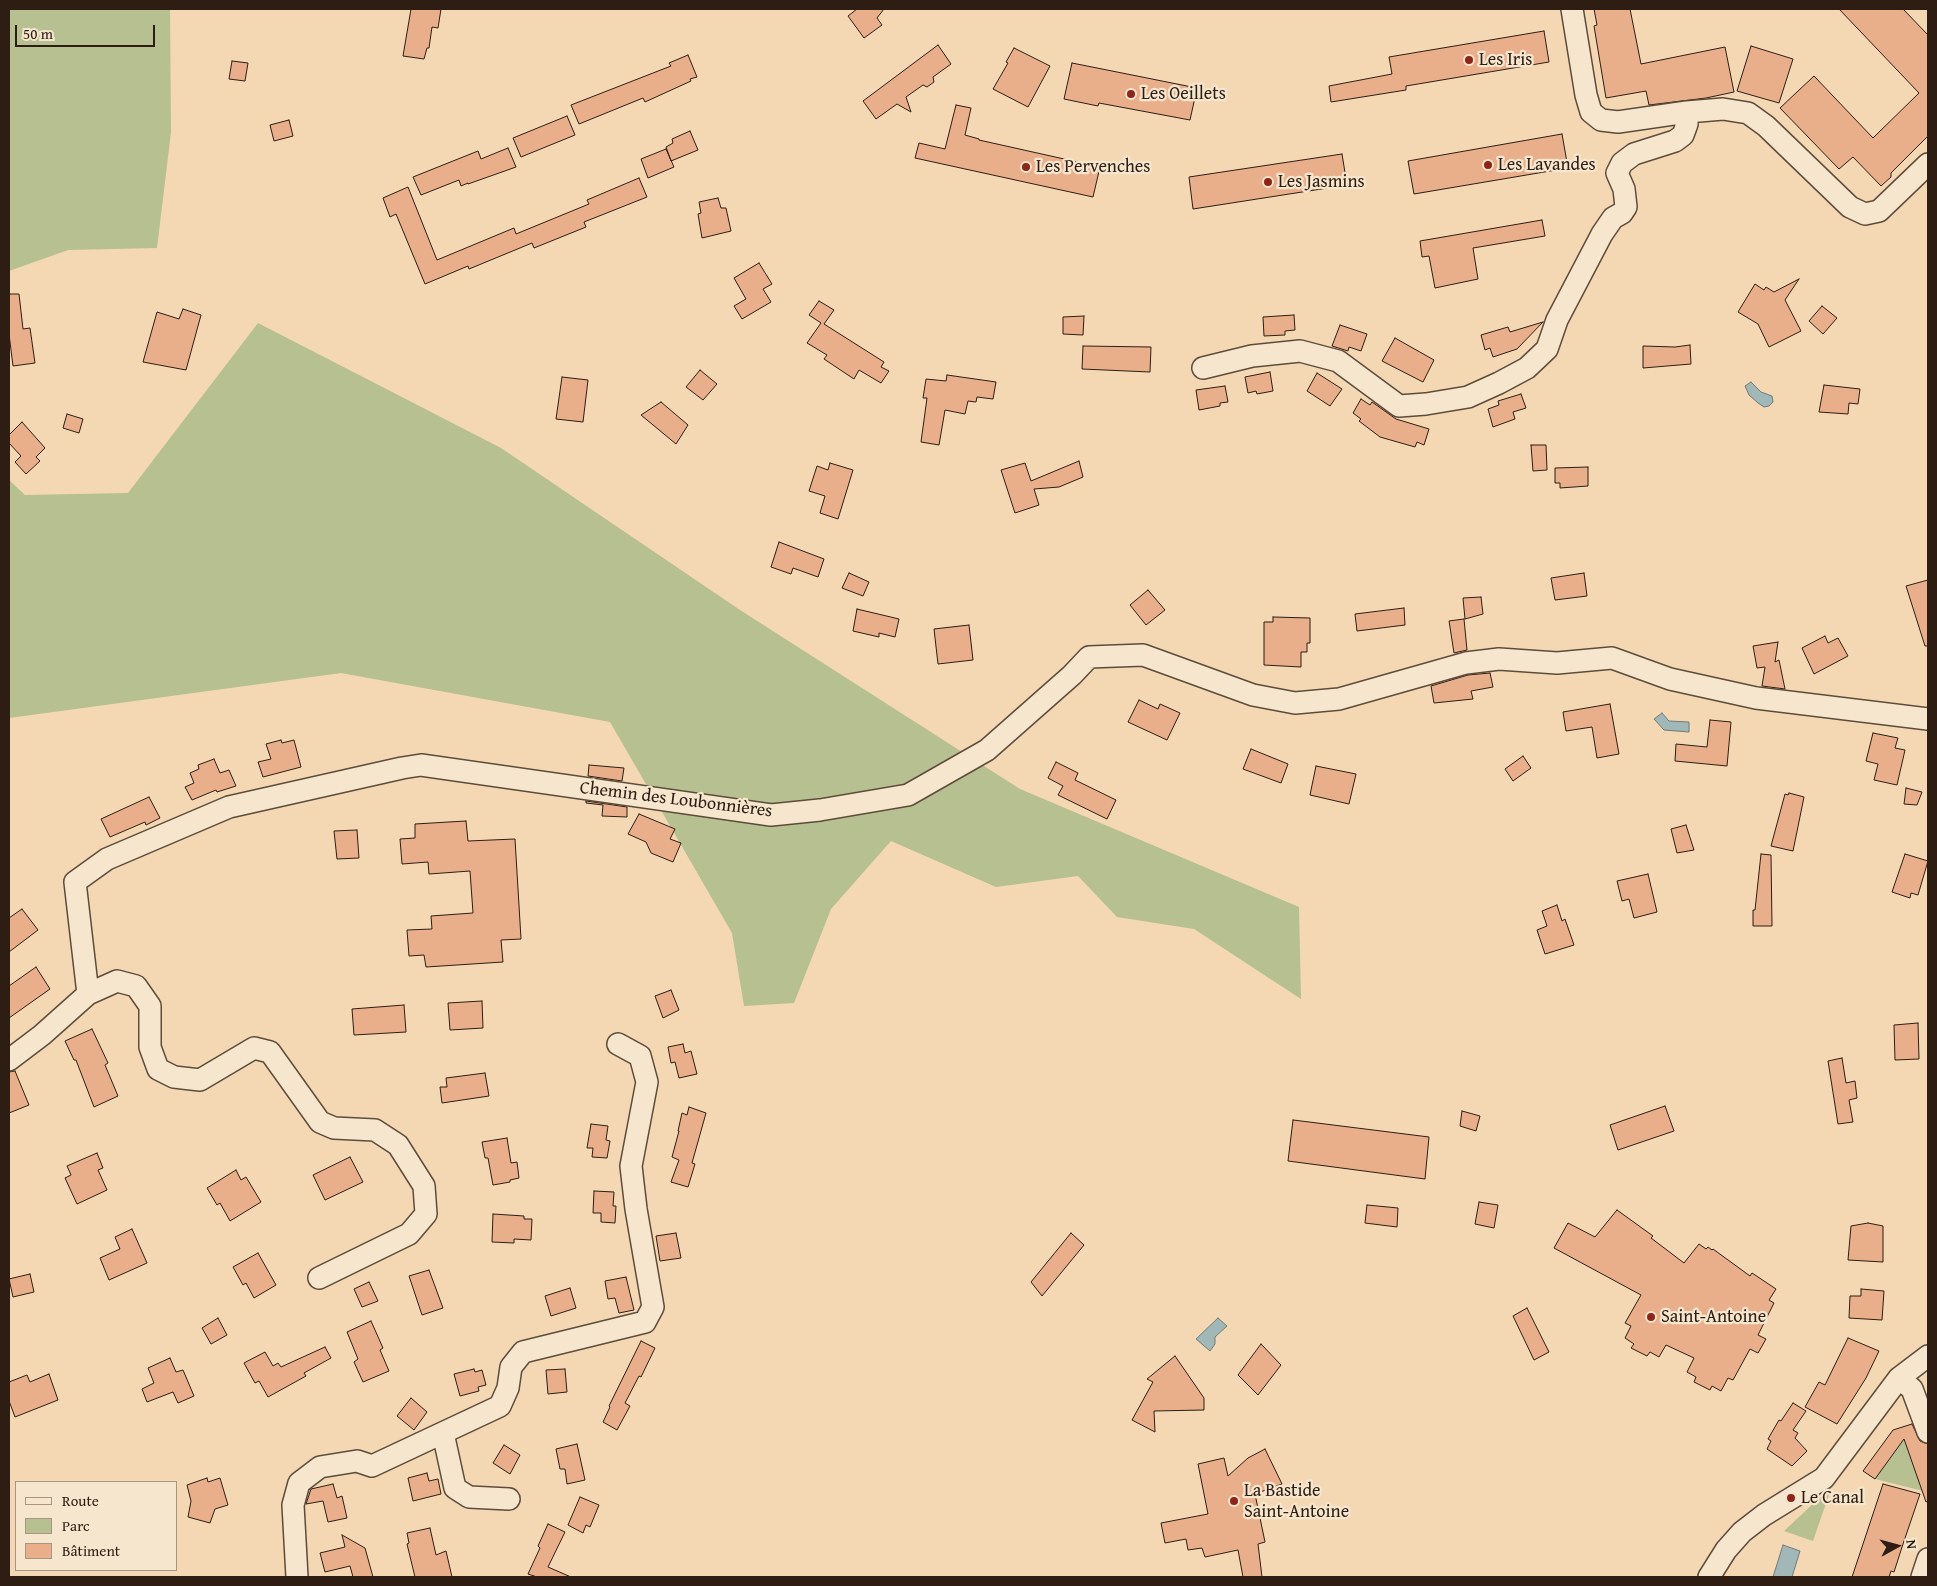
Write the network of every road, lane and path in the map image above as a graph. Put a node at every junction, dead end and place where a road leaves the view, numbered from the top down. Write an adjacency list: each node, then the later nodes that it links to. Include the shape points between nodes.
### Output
1 (1572, 9): 2 (street, via 1591,112 1600,120 1618,122)
2 (1687, 112): 3 (street, via 1723,109 1748,113 1766,126 1850,207 1866,214 1879,211); 4 (street, via 1683,135 1675,141 1634,154 1622,163 1618,173 1626,207 1602,234 1557,320 1547,349 1527,368 1499,383 1468,397 1399,406 1338,361 1300,351 1252,356)
3 (1928, 164)
4 (1202, 368)
5 (1928, 718): 6 (street, Chemin des Loubonnières, via 1756,698 1670,679 1612,658 1557,663 1499,660 1466,663 1339,699 1295,703 1253,695 1144,655 1089,657 986,750 908,794 838,807 771,815 421,766 229,807 107,859 75,882)
6 (88, 994): 8 (street); 9 (street, via 117,981 136,986 150,1006 150,1047 158,1068 174,1077 200,1080 254,1048 270,1052 320,1122 334,1128 375,1130 398,1146 424,1186 426,1214 409,1234)
7 (618, 1044): 13 (street, via 640,1056 647,1082 632,1166 636,1210 653,1307 645,1322 524,1352 511,1367 508,1388 500,1406)
8 (12, 1051)
9 (319, 1278)
10 (1928, 1356): 11 (street)
11 (1899, 1378): 12 (street, via 1912,1389); 17 (street, via 1824,1478 1742,1532)
12 (1928, 1432)
13 (443, 1433): 14 (street, via 455,1488 469,1497); 16 (street, via 372,1466 357,1461 320,1467 299,1483 293,1505)
14 (508, 1499)
15 (1928, 1559): 18 (street)
16 (297, 1577)
17 (1709, 1577)
18 (1922, 1577)

